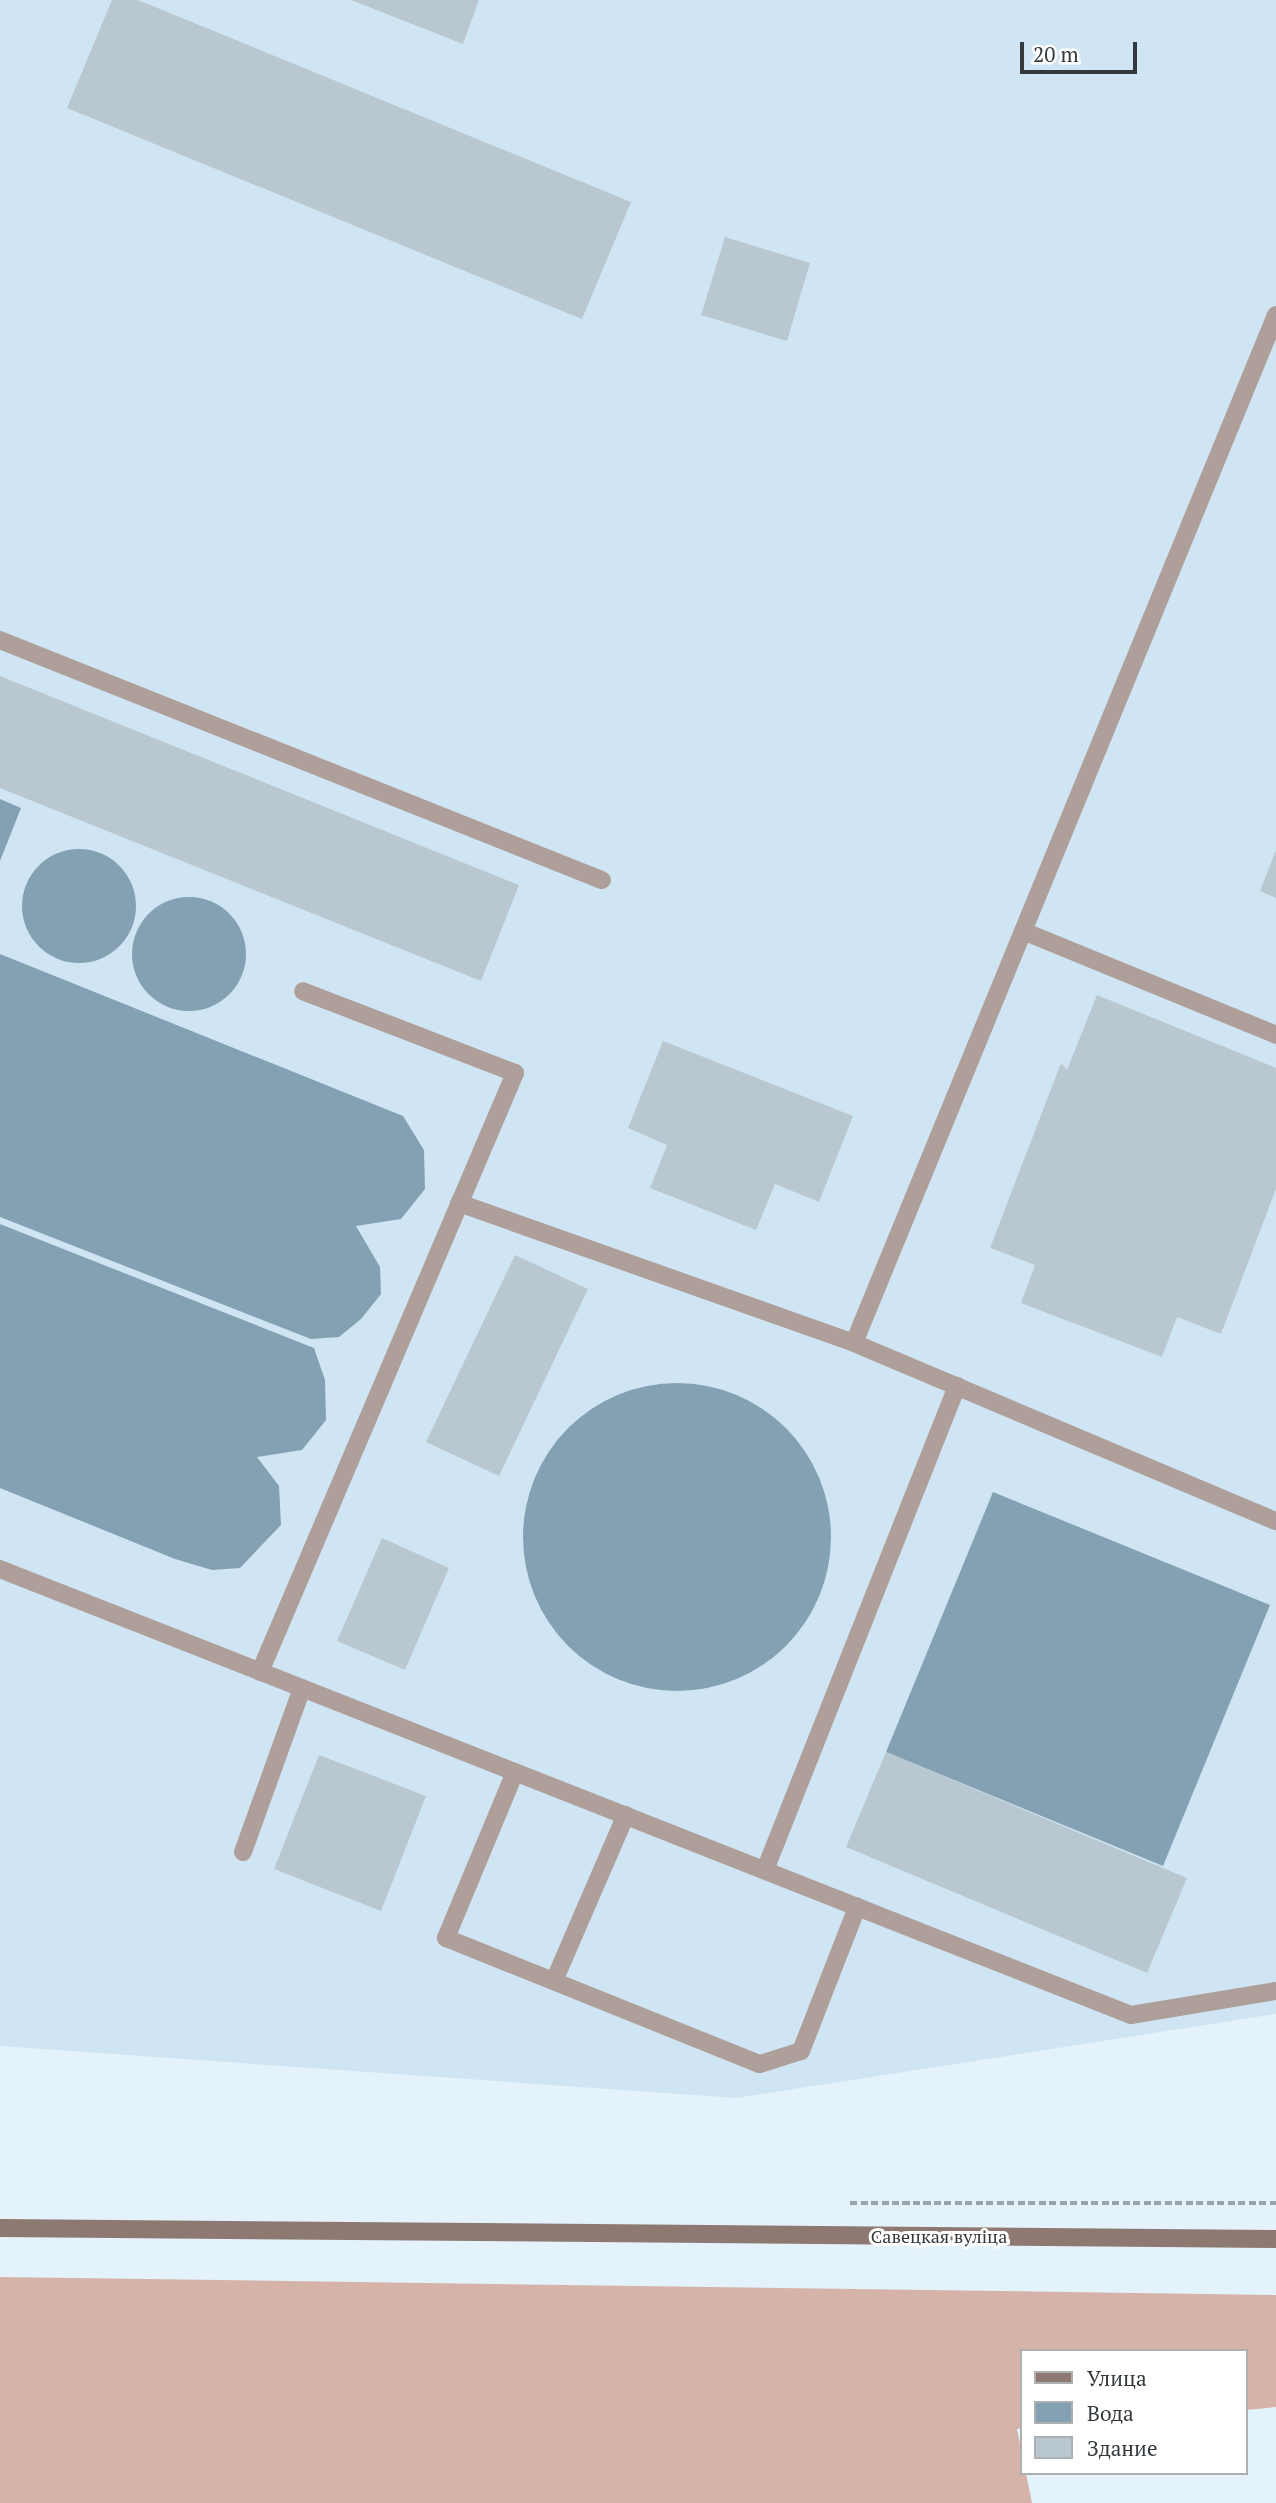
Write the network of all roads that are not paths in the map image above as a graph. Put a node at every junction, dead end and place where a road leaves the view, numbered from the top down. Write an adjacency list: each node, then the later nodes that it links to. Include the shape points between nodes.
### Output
1 (1276, 315): 4 (lane)
2 (0, 640): 3 (lane)
3 (602, 880)
4 (1023, 931): 6 (lane); 8 (lane)
5 (303, 991): 7 (lane, via 515,1073)
6 (1276, 1035)
7 (459, 1203): 8 (lane); 12 (lane)
8 (853, 1343): 9 (lane)
9 (957, 1386): 10 (lane); 17 (lane)
10 (1276, 1521)
11 (0, 1569): 12 (lane)
12 (260, 1672): 13 (lane)
13 (302, 1688): 14 (lane); 16 (lane)
14 (515, 1772): 15 (lane); 19 (lane, via 446,1938)
15 (626, 1815): 17 (lane); 19 (lane)
16 (243, 1852)
17 (765, 1871): 18 (lane)
18 (857, 1907): 19 (lane, via 800,2051 760,2064); 20 (lane, via 1131,2015)
19 (554, 1981)
20 (1276, 1991)
21 (0, 2228): 22 (street, Савецкая вуліца)
22 (1276, 2239)

